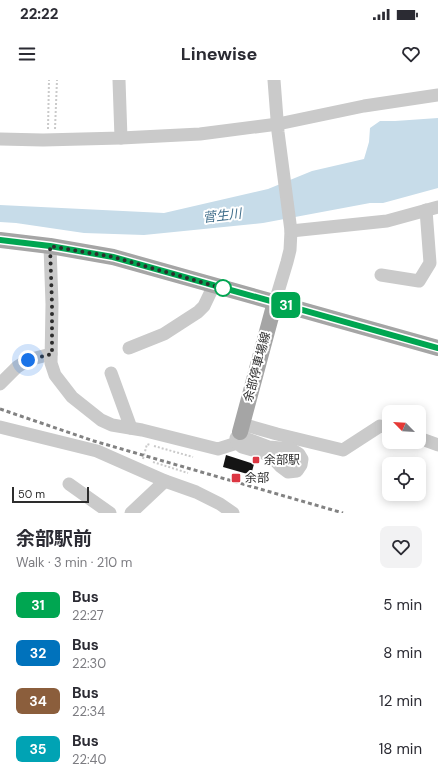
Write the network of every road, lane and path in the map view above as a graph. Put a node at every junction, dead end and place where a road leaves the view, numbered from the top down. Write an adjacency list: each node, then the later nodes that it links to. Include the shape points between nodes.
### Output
1 (49, 80): 9 (path)
2 (57, 80): 9 (path)
3 (119, 80): 7 (street)
4 (274, 80): 6 (street)
5 (438, 95): 6 (street, via 364,106)
6 (278, 128): 7 (street); 11 (street)
7 (121, 138): 9 (street)
8 (0, 139): 9 (street)
9 (51, 140)
10 (432, 208): 11 (street, via 387,221); 14 (street, via 430,263 418,281)
11 (291, 228): 16 (street, via 290,250)
12 (0, 240): 13 (main road)
13 (50, 246): 15 (main road, via 113,257); 19 (street)
14 (381, 275)
15 (214, 285): 16 (main road); 17 (street, via 204,306 198,312 164,334)
16 (275, 302): 18 (main road); 25 (main road, 余部停車場線)
17 (129, 348)
18 (438, 348)
19 (52, 354): 21 (street, via 28,360); 24 (street, via 55,375 72,397 101,420)
20 (111, 373): 24 (street)
21 (0, 384)
22 (382, 426): 25 (street, via 343,450 277,434)
23 (0, 427): 32 (street, via 97,452)
24 (131, 428): 25 (street, via 218,449)
25 (240, 433)
26 (426, 441): 27 (street)
27 (438, 445)
28 (193, 457): 29 (path, via 147,444)
29 (143, 459)
30 (151, 462): 31 (path)
31 (188, 473)
32 (165, 481): 35 (street); 36 (street, via 196,492)
33 (69, 484): 34 (street)
34 (110, 513)
35 (131, 513)
36 (233, 513)

